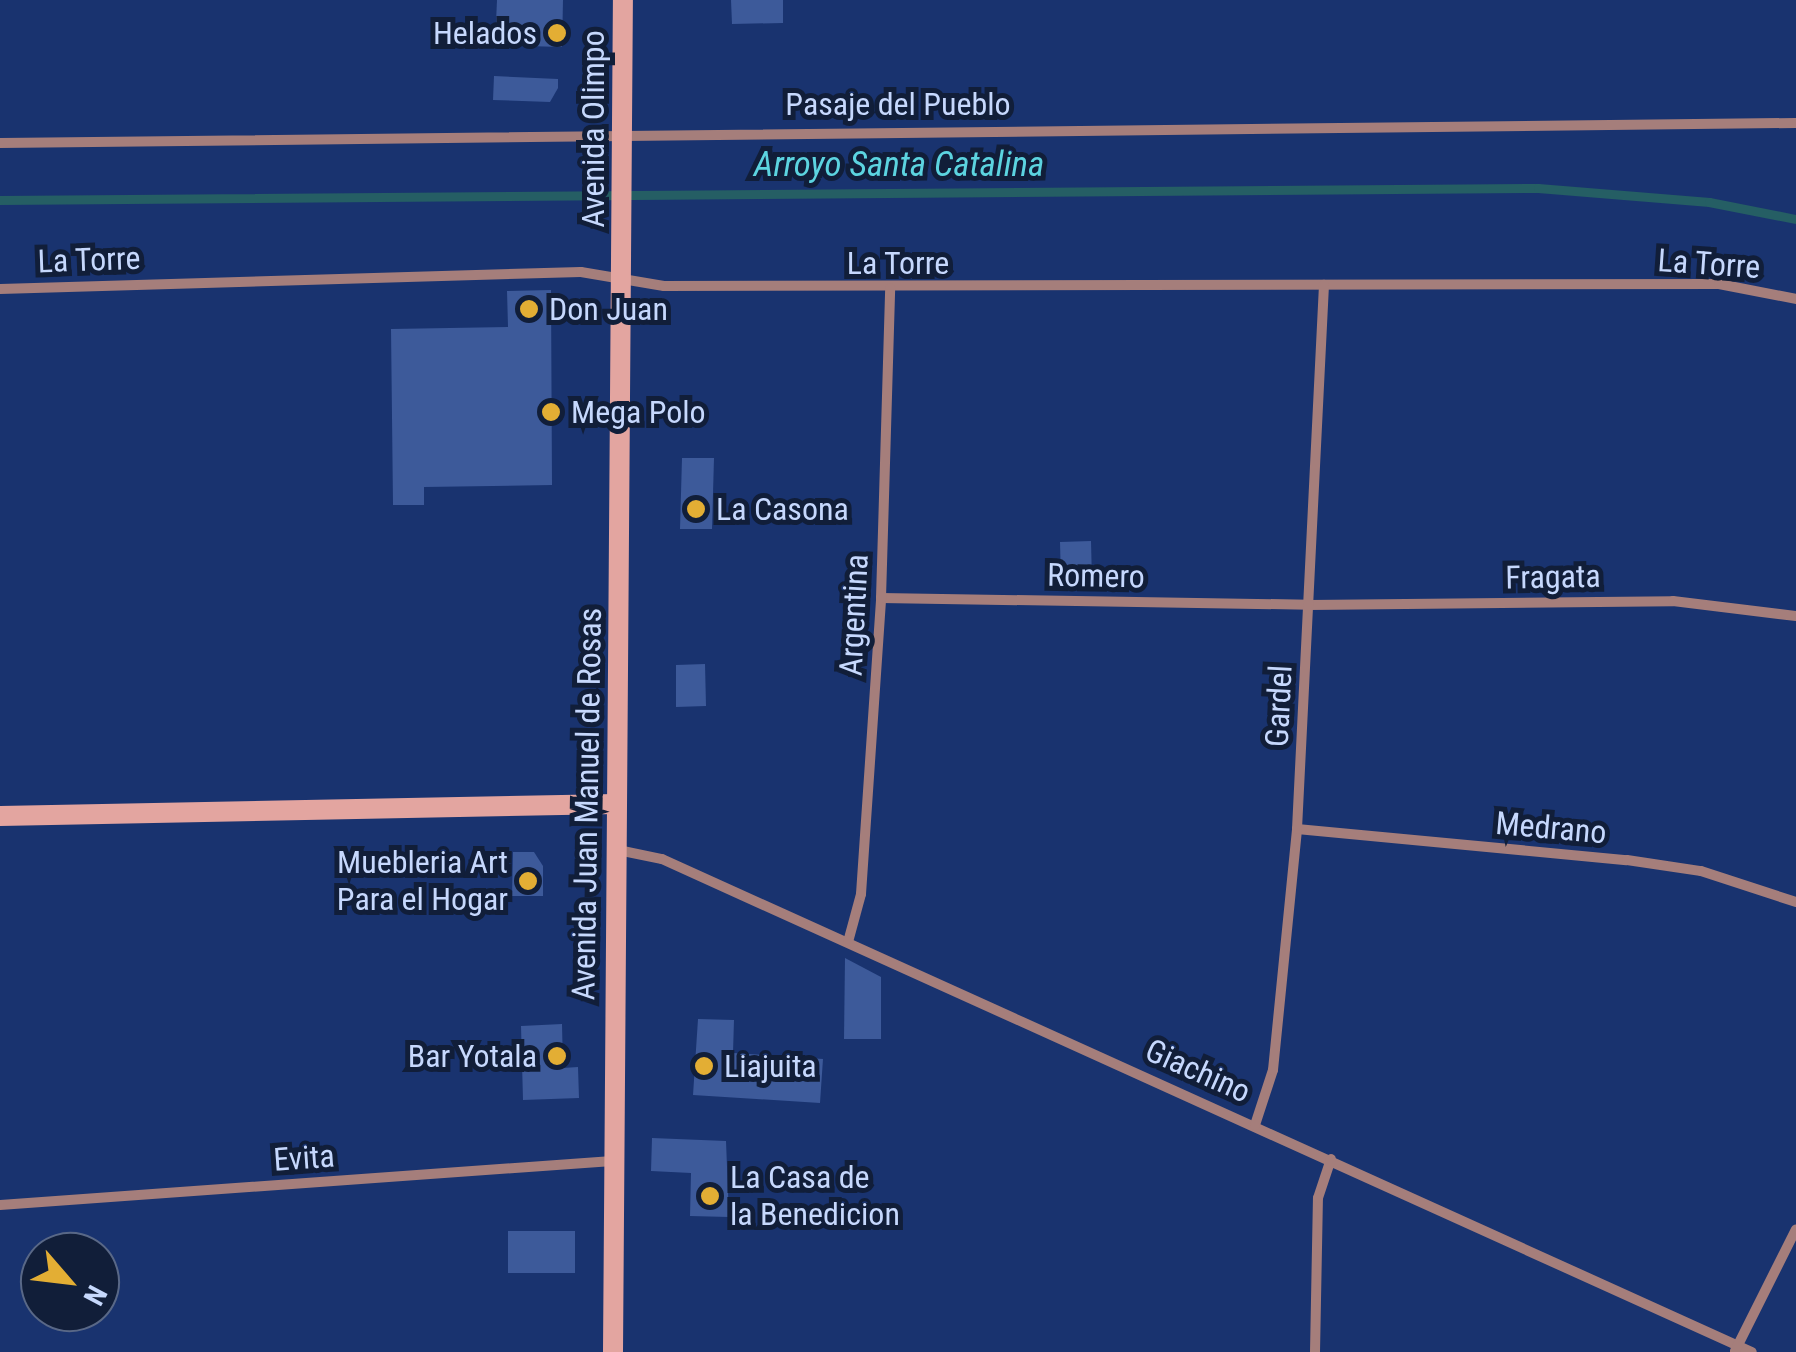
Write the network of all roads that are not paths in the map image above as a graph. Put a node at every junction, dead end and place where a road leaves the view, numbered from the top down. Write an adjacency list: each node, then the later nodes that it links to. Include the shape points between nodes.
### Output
1 (623, 0): 3 (street, Avenida Olimpo)
2 (1796, 123): 3 (street, Pasaje del Pueblo)
3 (622, 132): 4 (street, Pasaje del Pueblo); 5 (street, Avenida Olimpo)
4 (0, 143)
5 (624, 258): 6 (street, Avenida Juan Manuel de Rosas)
6 (624, 279): 8 (street, La Torre, via 664,286); 9 (street, La Torre, via 581,272); 14 (street, Avenida Juan Manuel de Rosas)
7 (1324, 286): 8 (street, La Torre); 10 (street, La Torre, via 1720,284); 12 (street, Gardel)
8 (890, 288): 11 (street, Argentina)
9 (0, 289)
10 (1796, 299)
11 (881, 598): 12 (street, Romero); 19 (street, Argentina, via 861,894)
12 (1310, 605): 13 (street, Fragata, via 1673,601); 16 (street, Gardel)
13 (1796, 616)
14 (616, 804): 15 (street); 17 (street, Avenida Juan Manuel de Rosas)
15 (0, 816)
16 (1297, 830): 18 (street, Medrano, via 1701,870); 20 (street, Gardel, via 1273,1070)
17 (618, 850): 19 (street, Giachino, via 662,859); 22 (street, Avenida Juan Manuel de Rosas)
18 (1796, 902)
19 (848, 942): 20 (street, Giachino)
20 (1255, 1125): 21 (street, Giachino)
21 (1331, 1159): 25 (street, Giachino); 27 (street, via 1318,1198)
22 (612, 1161): 23 (street, Evita); 26 (street, Avenida Juan Manuel de Rosas)
23 (0, 1205)
24 (1796, 1230): 25 (street)
25 (1736, 1349): 28 (street, Giachino)
26 (613, 1352)
27 (1315, 1352)
28 (1752, 1352)

